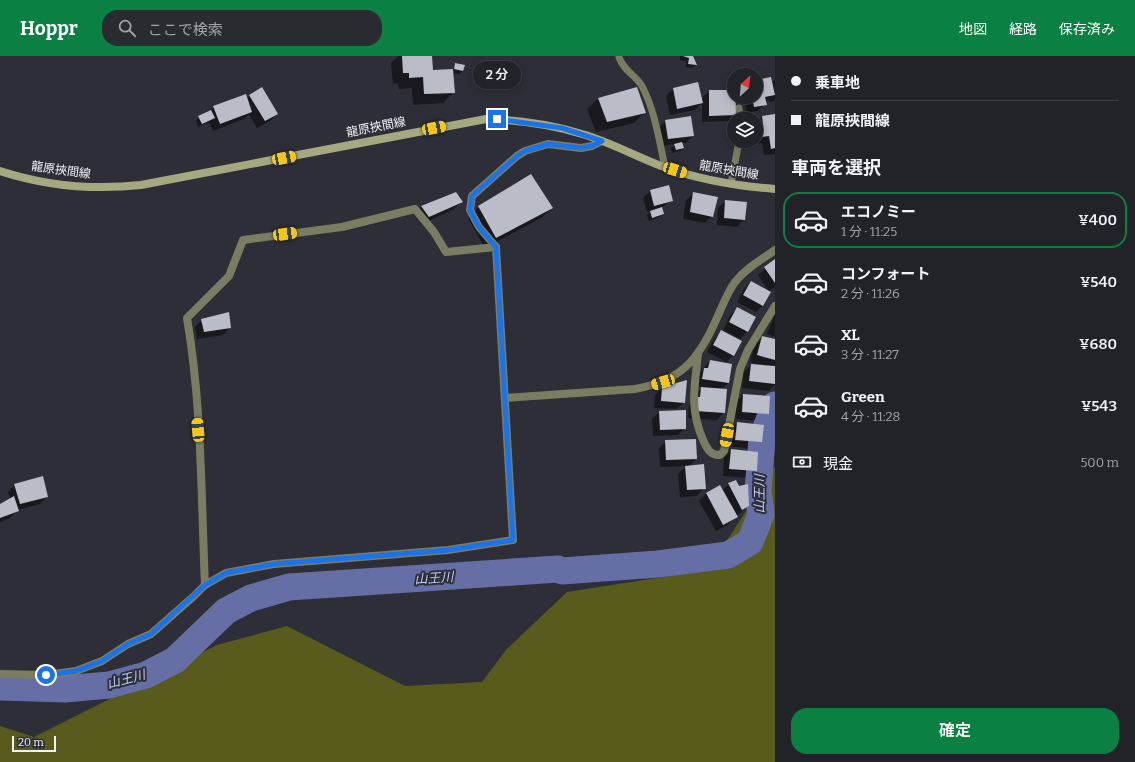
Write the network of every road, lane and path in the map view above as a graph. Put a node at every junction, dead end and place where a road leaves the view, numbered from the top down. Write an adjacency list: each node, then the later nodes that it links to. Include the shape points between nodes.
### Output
1 (619, 57): 6 (lane, via 637,79 647,97)
2 (739, 108): 3 (lane)
3 (739, 112)
4 (602, 141): 6 (main road, 龍原挾間線); 7 (main road, 龍原挾間線, via 562,128 486,119 141,185 109,188 65,185); 10 (street, via 581,148 548,144 532,148 517,156 472,196 470,210 479,227)
5 (738, 148): 8 (lane)
6 (665, 167): 8 (main road, 龍原挾間線, via 699,178)
7 (0, 171)
8 (731, 184): 9 (main road, 龍原挾間線)
9 (775, 188)
10 (496, 247): 14 (street); 15 (street, via 446,252 415,209 342,227 243,240 229,276 187,318 191,339 199,445)
11 (775, 250): 13 (street, via 751,266 736,281)
12 (775, 306): 13 (street, via 748,350 740,369 724,451 720,455 712,454 707,448 695,417)
13 (698, 353): 14 (street, via 679,374 645,387)
14 (506, 398): 15 (street, via 513,540 448,550 274,564 226,573)
15 (205, 585): 16 (street, via 151,634 128,644 102,661 76,671 46,675)
16 (0, 674)

